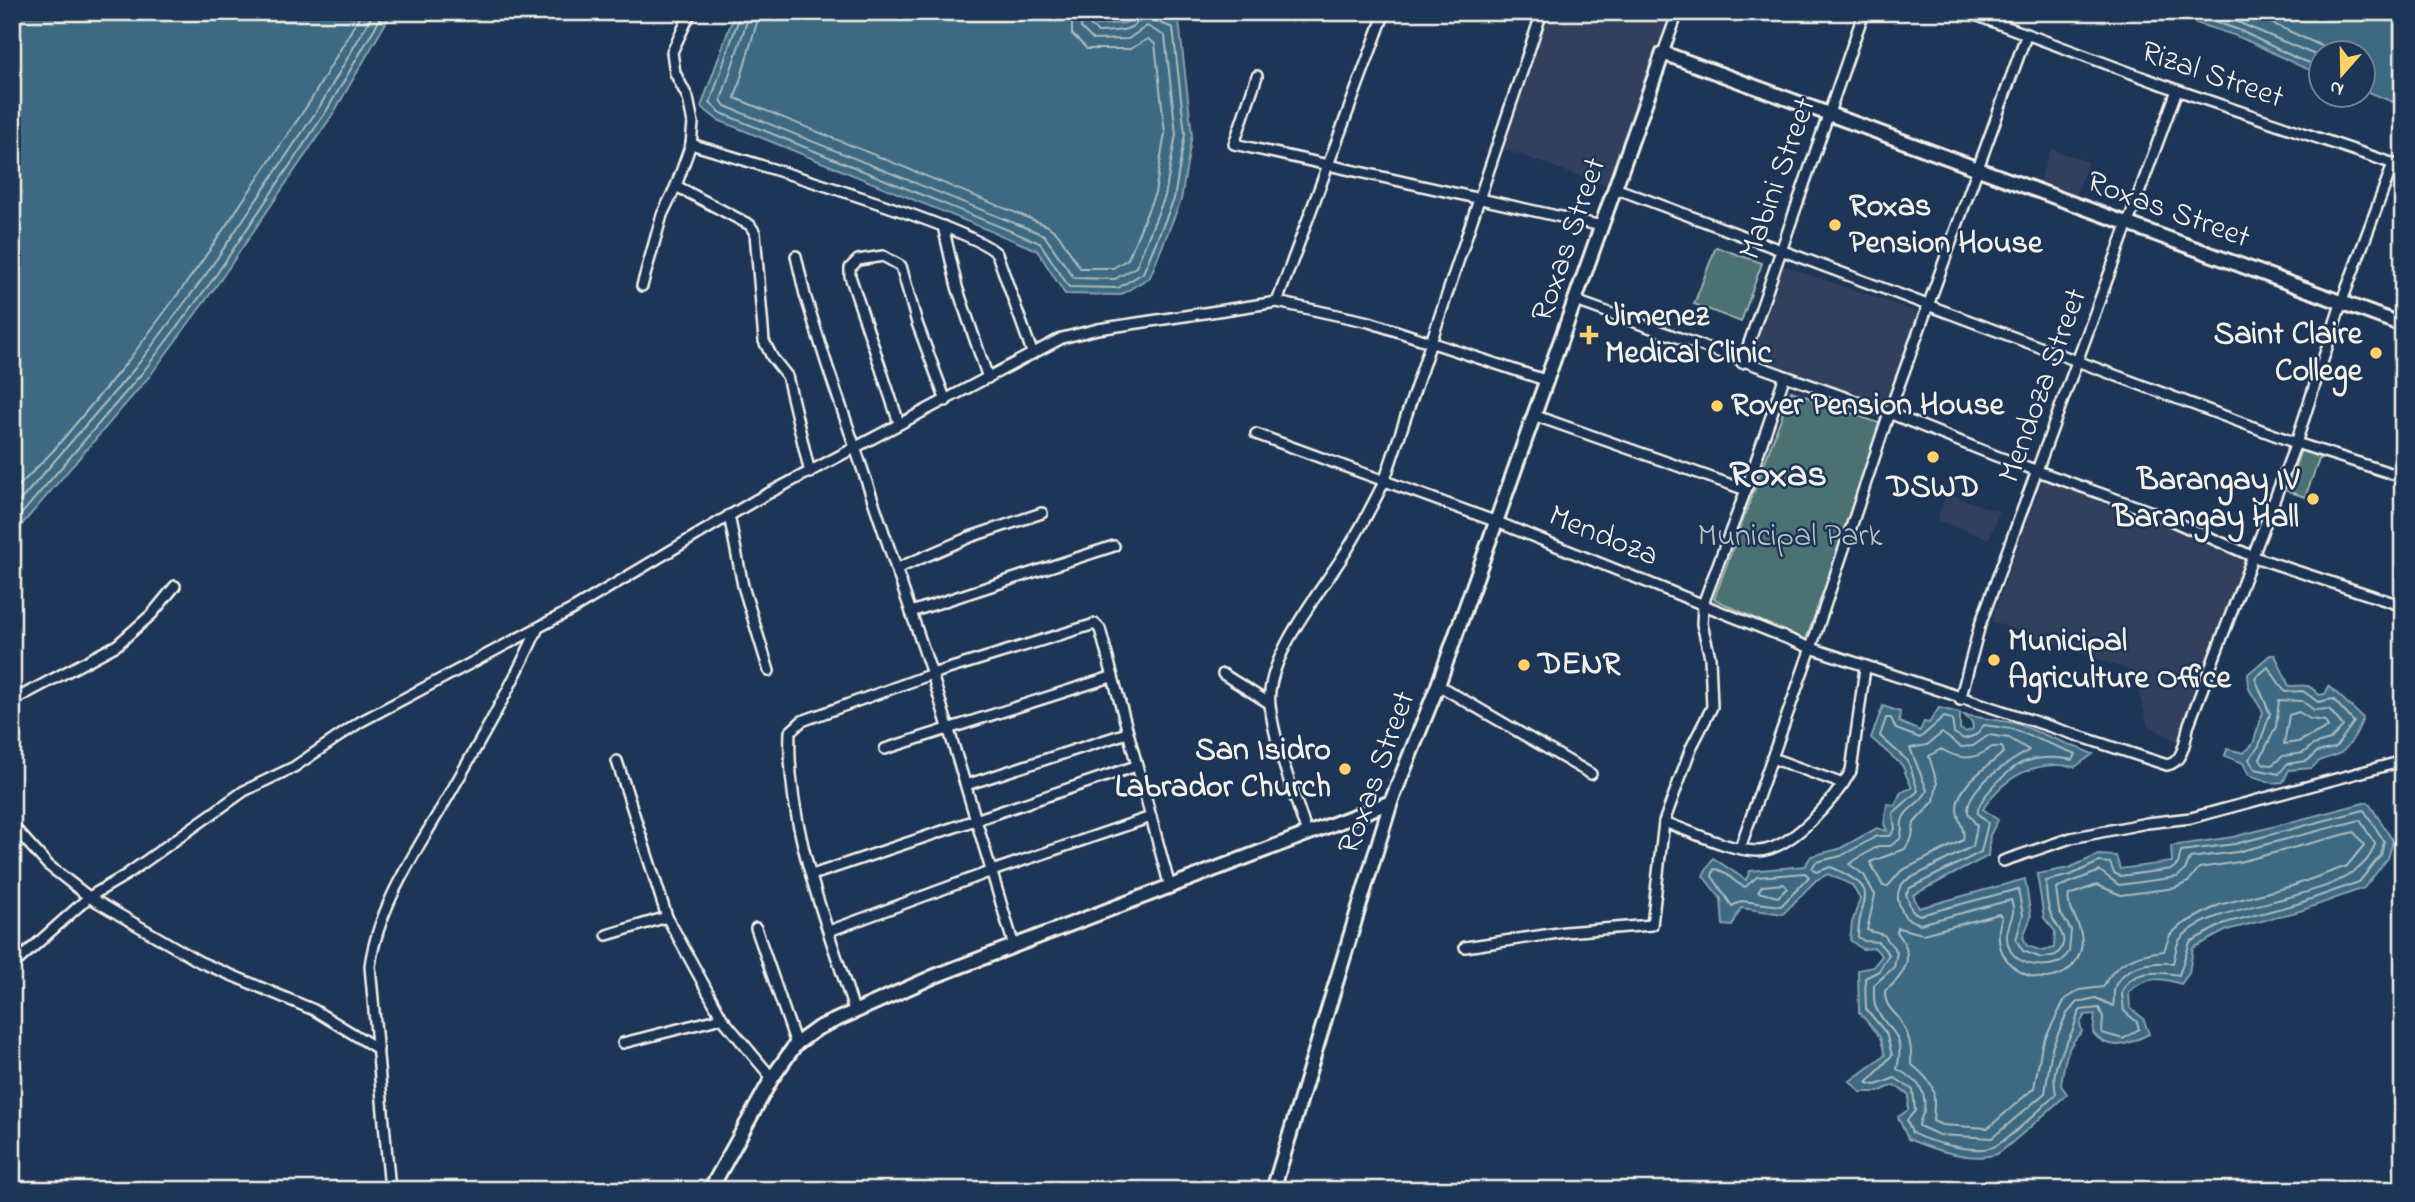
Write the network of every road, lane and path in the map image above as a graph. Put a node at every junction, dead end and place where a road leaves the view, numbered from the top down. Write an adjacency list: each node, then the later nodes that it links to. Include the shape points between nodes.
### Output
1 (691, 12): 12 (street, via 672,52 675,73 688,99)
2 (1385, 12): 13 (street)
3 (1678, 12): 8 (street)
4 (1864, 12): 11 (street, Mabini Street)
5 (1967, 12): 7 (street, Rizal Street)
6 (1539, 13): 18 (street)
7 (2026, 36): 10 (street, Rizal Street); 15 (street)
8 (1663, 54): 11 (main road, Roxas Street); 17 (main road, Roxas Street)
9 (1257, 76): 13 (street, via 1234,144)
10 (2177, 90): 14 (street, Rizal Street); 21 (street, Mendoza Street)
11 (1827, 116): 15 (main road, Roxas Street); 22 (street, Mabini Street)
12 (691, 144): 16 (street); 19 (street)
13 (1329, 165): 18 (street); 27 (street)
14 (2398, 165): 26 (street)
15 (1978, 171): 21 (main road, Roxas Street); 28 (street)
16 (676, 186): 24 (street, via 662,215); 45 (street, via 753,228 759,253 764,341 787,376)
17 (1615, 188): 20 (main road, Roxas Street); 22 (street)
18 (1477, 200): 20 (street); 30 (street)
19 (943, 226): 31 (street, via 993,248); 34 (street, via 957,288)
20 (1602, 226): 25 (main road, Roxas Street)
21 (2129, 226): 26 (main road, Roxas Street); 32 (street, Mendoza Street)
22 (1779, 251): 28 (street); 33 (street, Mabini Street)
23 (796, 256): 43 (street, via 808,306)
24 (642, 286)
25 (1576, 301): 33 (street); 36 (main road, Roxas Street)
26 (2342, 301): 29 (main road, Roxas Street); 42 (street)
27 (1277, 302): 30 (street); 31 (street, via 1098,329)
28 (1929, 306): 32 (street); 38 (street)
29 (2403, 325)
30 (1434, 341): 36 (street); 47 (street)
31 (1032, 352): 34 (street)
32 (2080, 359): 42 (street); 44 (street, Mendoza Street)
33 (1742, 363): 35 (street)
34 (988, 378): 37 (street)
35 (1784, 378): 38 (street); 48 (street)
36 (1548, 381): 39 (main road, Roxas Street)
37 (946, 401): 40 (street); 40 (street, via 901,266 883,256 858,260 850,268 850,276)
38 (1889, 413): 44 (street); 60 (street)
39 (1536, 416): 48 (street); 51 (main road, Roxas Street)
40 (899, 423): 43 (street)
41 (1256, 434): 47 (street, Mendoza)
42 (2296, 443): 46 (street); 53 (street)
43 (857, 445): 45 (street); 54 (street)
44 (2039, 470): 53 (street); 67 (street, Mendoza Street, via 1980,625)
45 (810, 473): 50 (street)
46 (2403, 477)
47 (1384, 482): 51 (street, Mendoza); 69 (street, via 1364,523 1288,642)
48 (1746, 490): 56 (street)
49 (1042, 513): 54 (street)
50 (729, 515): 59 (street); 62 (street, via 743,586)
51 (1497, 522): 56 (street, Mendoza); 66 (main road, Roxas Street)
52 (1114, 546): 58 (street)
53 (2254, 557): 57 (street); 67 (street, Mendoza, via 2174,764)
54 (896, 569): 58 (street)
55 (174, 586): 68 (street, via 117,645)
56 (1703, 604): 60 (street, Mendoza); 83 (street, via 1712,707 1691,748)
57 (2403, 606)
58 (911, 612): 63 (street)
59 (538, 627): 91 (street, via 360,722 295,767 244,791); 103 (street, via 499,706 402,876 377,934 370,966)
60 (1811, 648): 61 (street, Mendoza); 73 (street)
61 (1865, 668): 67 (street, Mendoza); 79 (street, via 1854,759)
62 (769, 671)
63 (932, 674): 65 (street, via 1092,623 1100,629); 70 (street); 89 (street, via 802,721 790,732 792,775)
64 (1223, 674): 69 (street)
65 (1111, 677): 70 (street); 71 (street)
66 (1438, 685): 77 (street); 80 (main road, Roxas Street)
67 (1960, 700)
68 (12, 701)
69 (1269, 703): 85 (street)
70 (949, 729): 72 (street); 78 (street)
71 (1126, 733): 76 (street); 78 (street)
72 (884, 749)
73 (1772, 758): 79 (street); 86 (street)
74 (617, 761): 92 (street)
75 (2403, 761): 87 (street, via 2191,818 2071,838)
76 (1136, 766): 81 (street); 82 (street)
77 (1591, 774)
78 (966, 785): 82 (street)
79 (1843, 785): 86 (street, via 1810,822 1788,838 1758,851)
80 (1391, 802): 85 (main road); 107 (main road, Roxas Street)
81 (1151, 817): 88 (street); 90 (street)
82 (976, 818): 88 (street); 89 (street)
83 (1664, 822): 86 (street); 97 (street, via 1652,925)
84 (12, 825): 91 (street, via 48,865)
85 (1307, 834): 90 (main road)
86 (1740, 848)
87 (2003, 861)
88 (992, 871): 94 (street); 96 (street)
89 (812, 875): 94 (street)
90 (1170, 887): 96 (main road)
91 (89, 897): 98 (street); 103 (street, via 200,962 314,1010)
92 (667, 917): 95 (street); 100 (street)
93 (756, 928): 102 (street)
94 (829, 932): 99 (street)
95 (607, 935)
96 (1014, 946): 99 (main road)
97 (1465, 947)
98 (12, 966)
99 (854, 1010): 102 (main road)
100 (722, 1018): 101 (street); 104 (street)
101 (623, 1043)
102 (796, 1044): 104 (main road)
103 (378, 1049): 105 (street)
104 (772, 1078): 106 (main road)
105 (390, 1190)
106 (710, 1190)
107 (1273, 1190)

